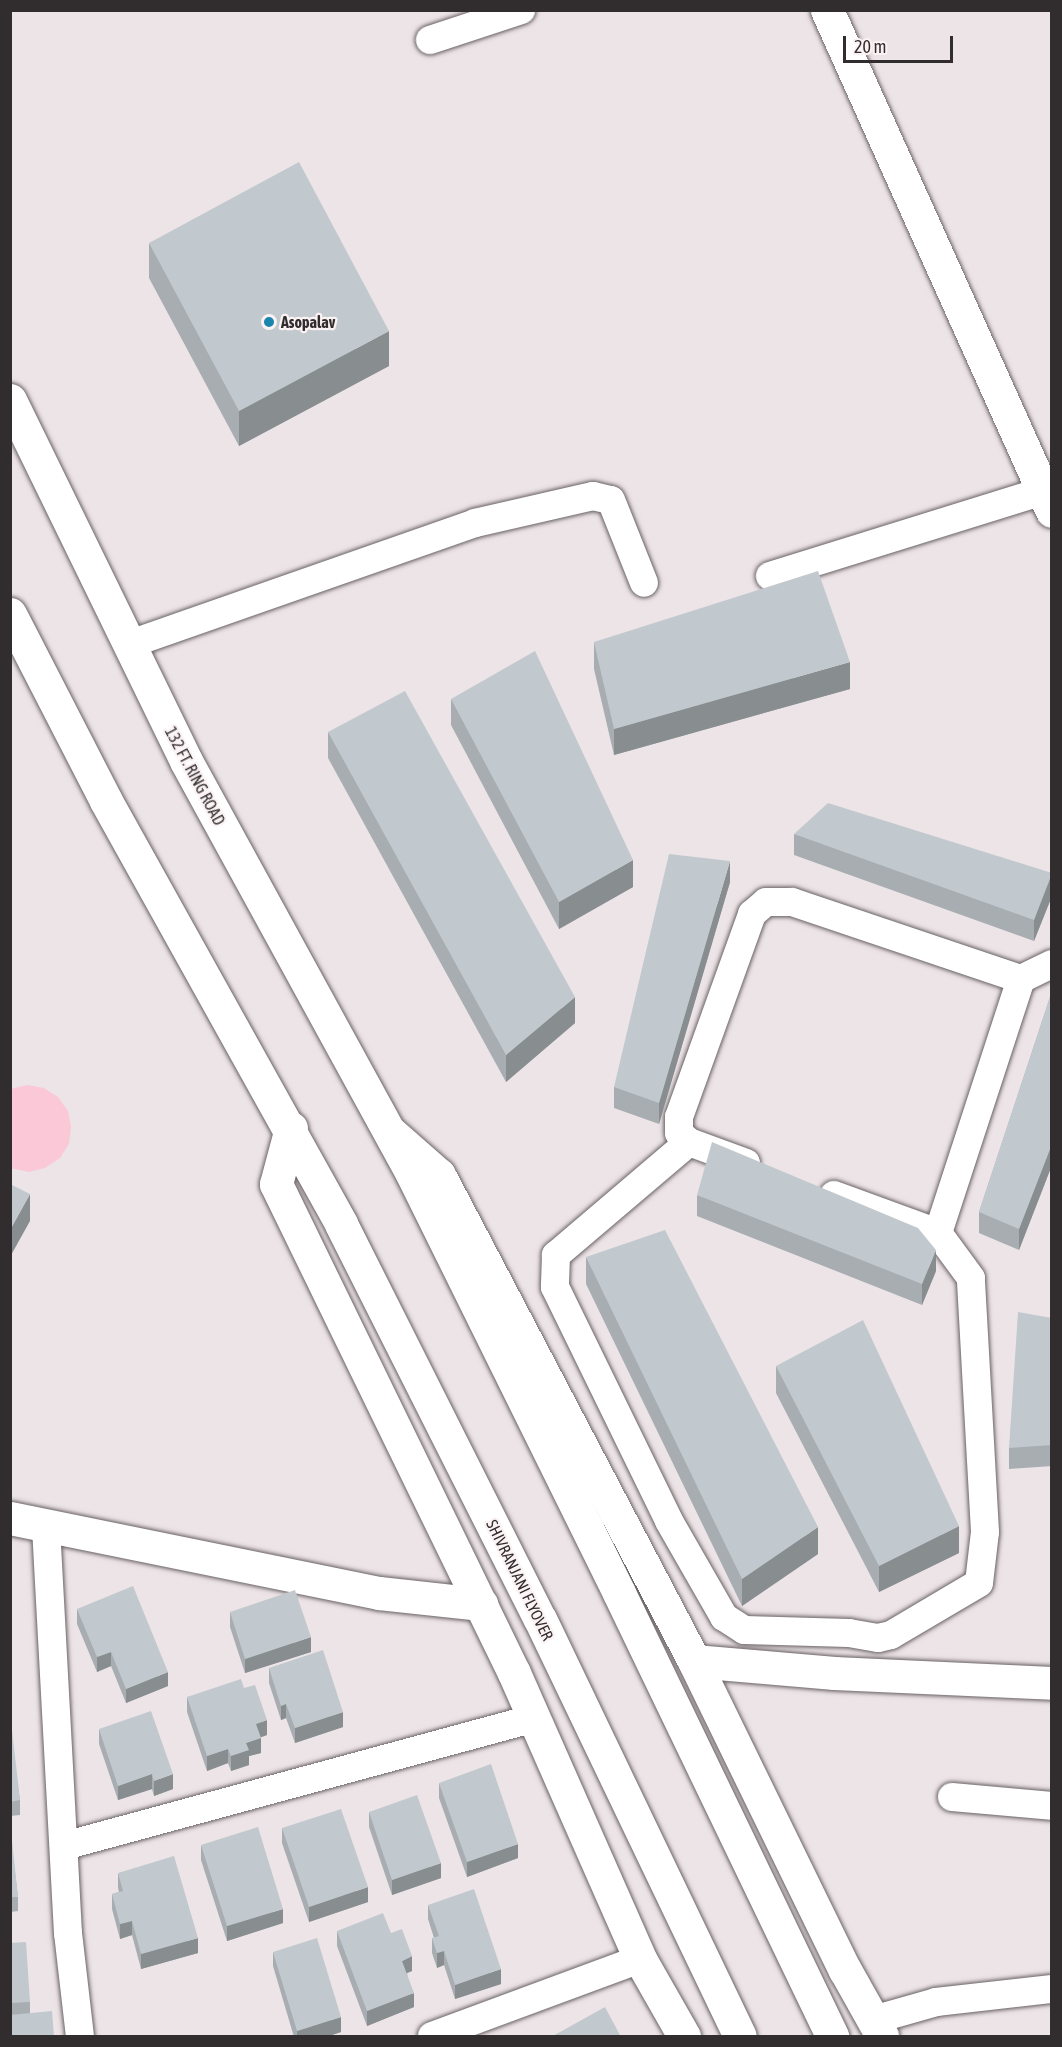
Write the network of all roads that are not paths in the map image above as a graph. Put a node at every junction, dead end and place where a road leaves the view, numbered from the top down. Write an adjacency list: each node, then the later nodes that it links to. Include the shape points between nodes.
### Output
1 (521, 10): 3 (street)
2 (827, 10): 5 (main road)
3 (429, 40)
4 (13, 412): 9 (main road, 132 FT. RING ROAD)
5 (1047, 501): 6 (street)
6 (770, 576)
7 (644, 583): 9 (street, via 611,500 593,496 475,523)
8 (10, 614): 12 (main road, via 106,801)
9 (130, 644): 13 (main road, 132 FT. RING ROAD, via 186,761)
10 (1052, 964): 11 (street)
11 (1021, 979): 14 (street, via 792,902 766,902 752,914 679,1117 679,1134); 17 (street)
12 (291, 1128): 20 (main road, via 276,1184); 33 (main road, SHIVRANJANI FLYOVER, via 540,1619)
13 (387, 1130): 21 (main road, via 439,1175); 34 (main road, via 619,1593)
14 (689, 1142): 15 (street); 17 (street, via 556,1256 553,1273 555,1287 669,1521 724,1617 744,1630 849,1633 878,1638 891,1635 979,1583 985,1532 970,1278)
15 (776, 1174)
16 (808, 1185): 17 (street)
17 (938, 1233)
18 (10, 1518): 19 (main road)
19 (46, 1527): 20 (main road, via 379,1593); 26 (street)
20 (481, 1604): 23 (main road)
21 (694, 1661): 22 (main road, via 834,1673); 29 (main road)
22 (1052, 1683)
23 (534, 1718): 26 (street); 27 (main road)
24 (952, 1797): 25 (street)
25 (1052, 1806)
26 (64, 1846): 30 (street, via 68,1933)
27 (640, 1959): 31 (street); 32 (main road)
28 (1052, 1989): 29 (street, via 936,2001)
29 (877, 2028)
30 (80, 2037)
31 (432, 2037)
32 (684, 2037)
33 (740, 2037)
34 (832, 2037)

